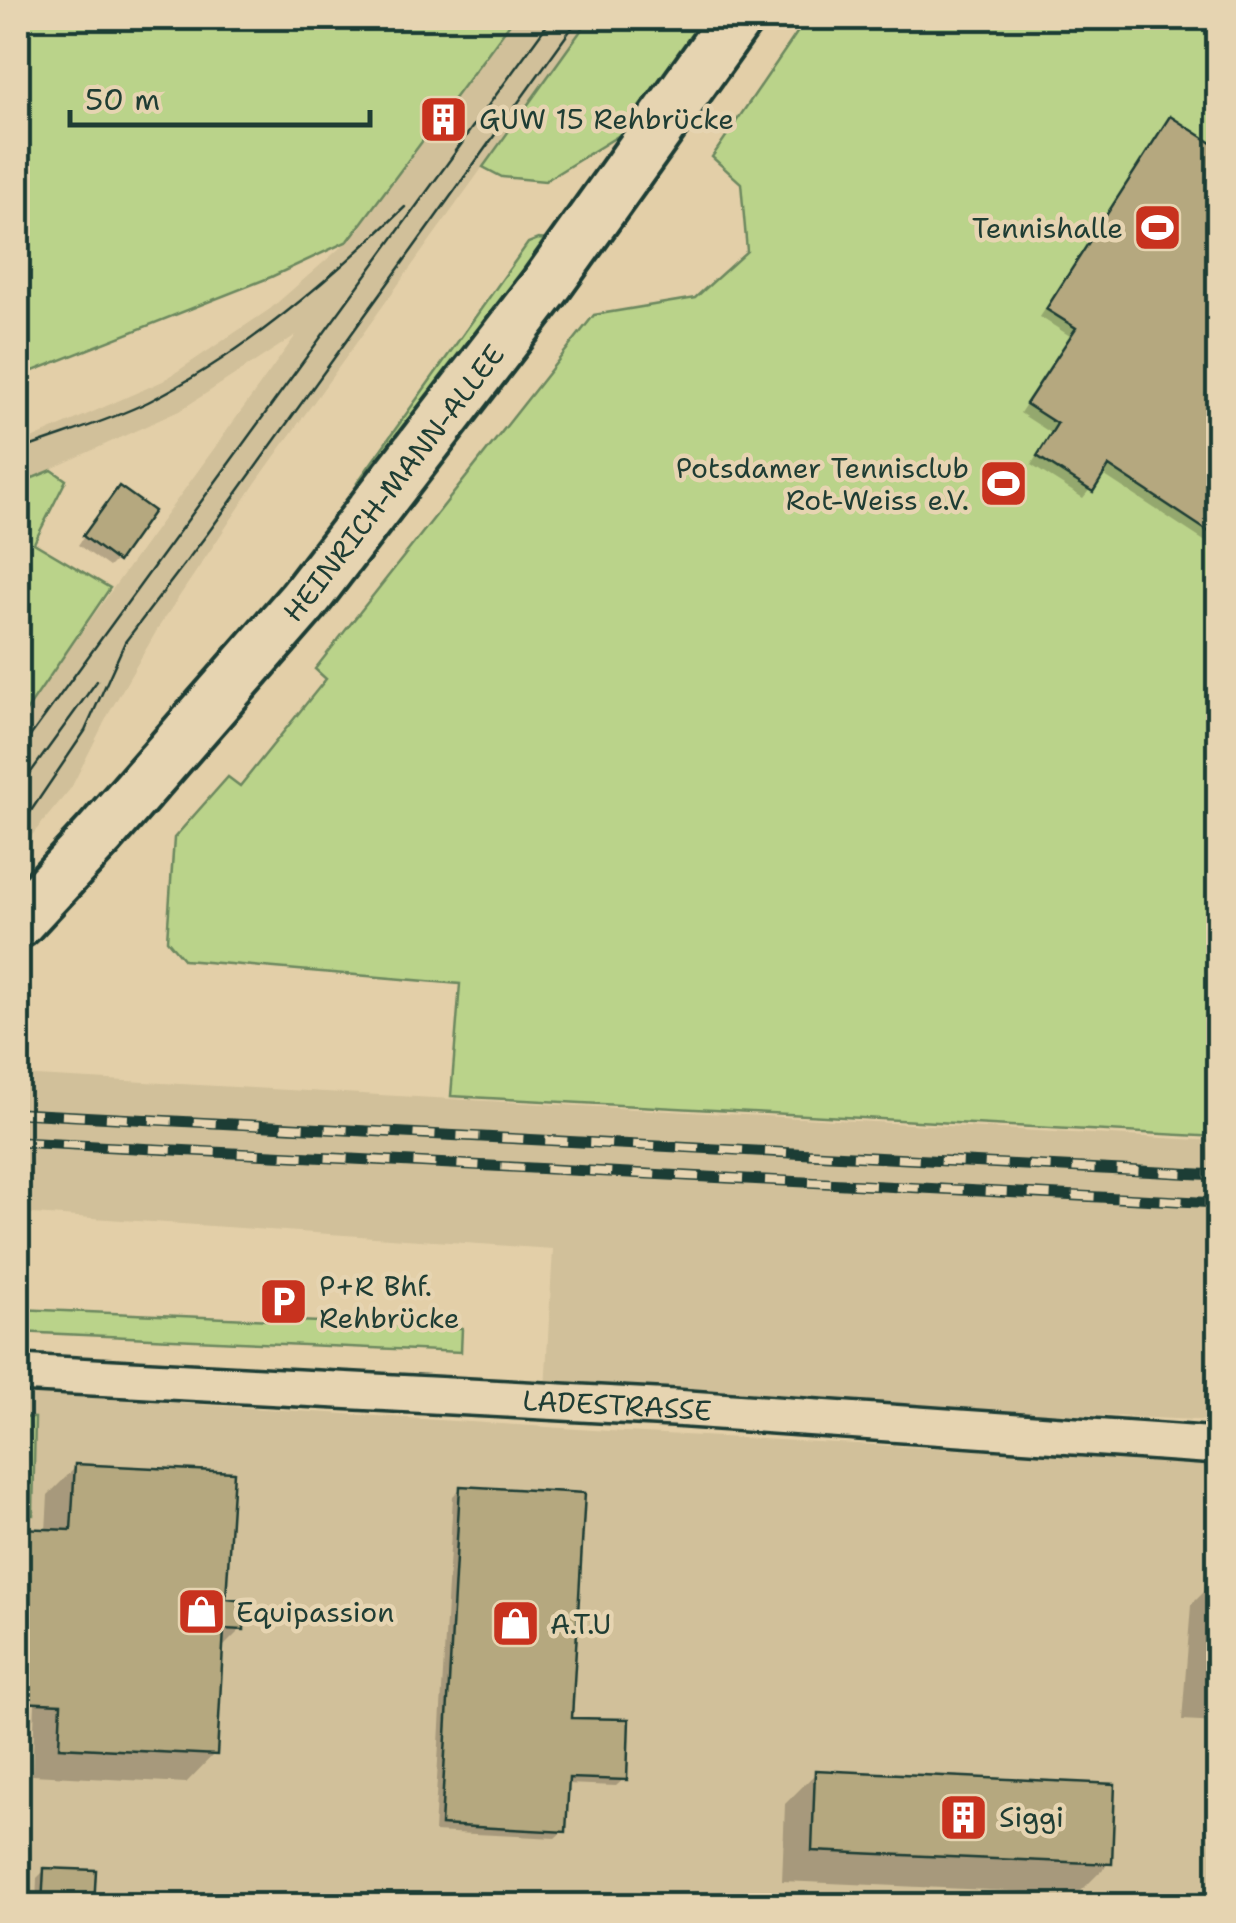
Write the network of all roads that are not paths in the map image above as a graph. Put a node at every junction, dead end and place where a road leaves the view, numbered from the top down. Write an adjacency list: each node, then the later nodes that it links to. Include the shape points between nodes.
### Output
1 (737, 18): 2 (main road, HEINRICH-MANN-ALLEE, via 544,288 304,601)
2 (18, 922)
3 (18, 1373): 4 (street, LADESTRASSE)
4 (1218, 1446)

